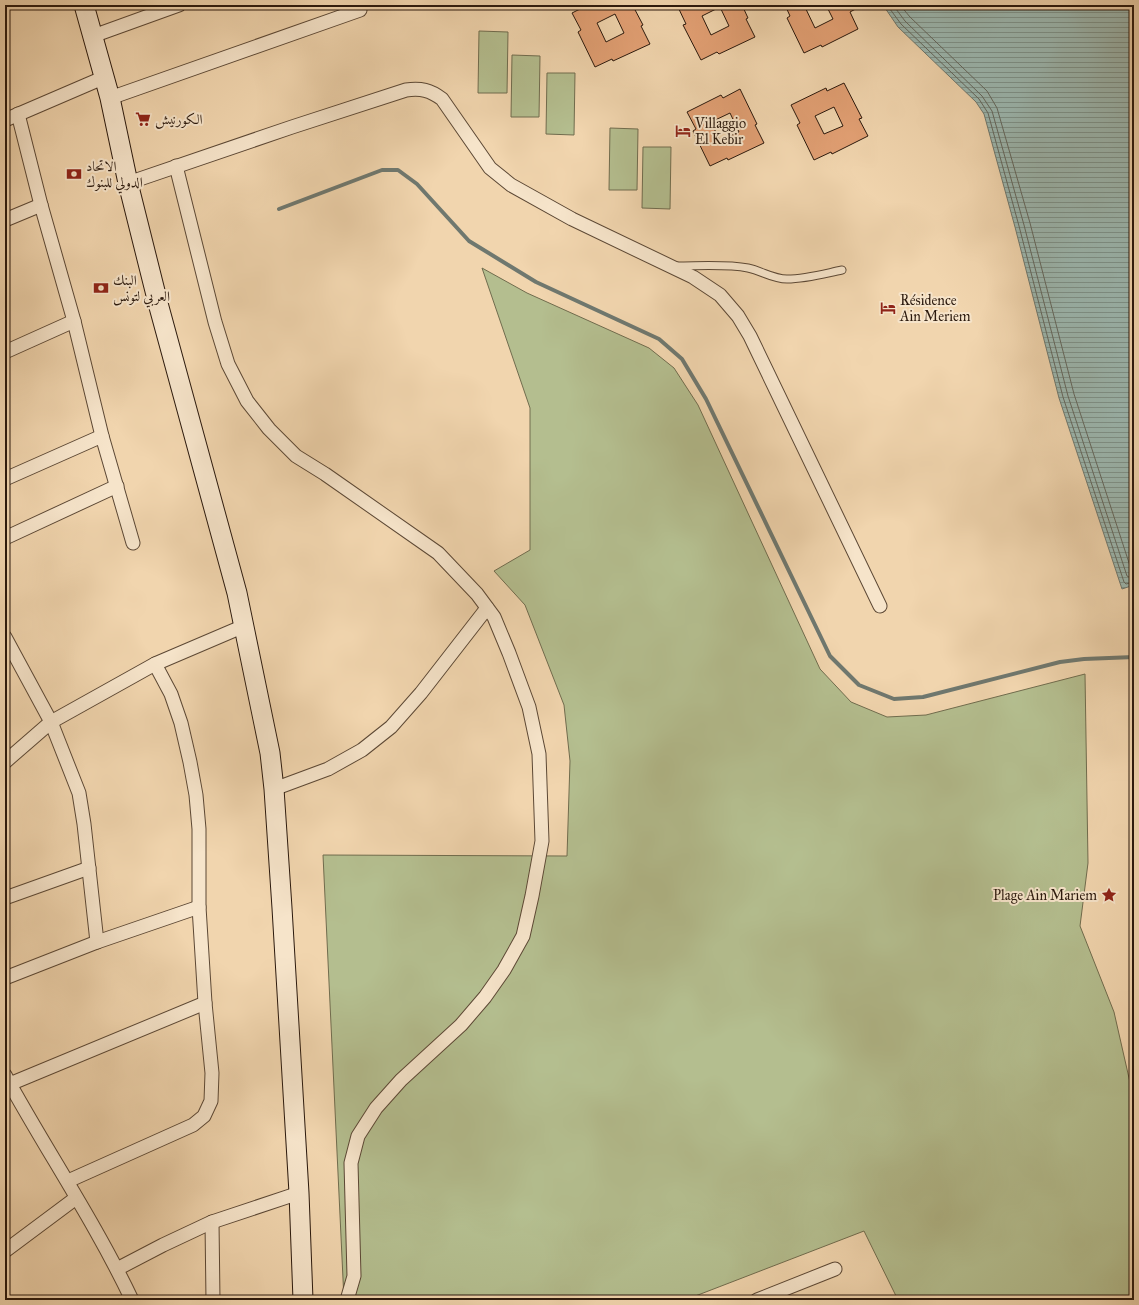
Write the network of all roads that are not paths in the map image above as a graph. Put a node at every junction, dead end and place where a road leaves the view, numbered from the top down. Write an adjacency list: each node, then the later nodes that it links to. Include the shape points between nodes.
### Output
1 (84, 5): 4 (main road)
2 (179, 5): 4 (street)
3 (358, 5): 6 (street, via 360,10)
4 (93, 36): 5 (main road)
5 (104, 77): 6 (main road); 7 (street)
6 (110, 98): 10 (main road)
7 (18, 114): 8 (street); 11 (street)
8 (5, 120)
9 (176, 166): 10 (street); 13 (street, via 406,90 426,90 442,99 490,168 511,185 572,219); 23 (street, via 228,364 247,401 269,429 296,456 438,553)
10 (128, 183): 24 (main road)
11 (41, 205): 12 (street); 15 (street)
12 (5, 220)
13 (671, 266): 14 (lane, via 748,268 785,279); 22 (street, via 720,295 738,316)
14 (842, 270)
15 (74, 321): 16 (street); 17 (street)
16 (5, 352)
17 (102, 436): 18 (street); 19 (street)
18 (5, 479)
19 (117, 486): 20 (street); 21 (street)
20 (5, 538)
21 (133, 543)
22 (880, 606)
23 (487, 608): 29 (street, via 421,693 391,727 362,750 328,769); 47 (street, via 494,617 529,707 539,754 542,841 532,896 523,936 485,997 461,1025 401,1080 376,1108 358,1136 351,1163 354,1276)
24 (244, 626): 26 (street); 29 (main road, via 270,753)
25 (5, 637): 27 (street)
26 (155, 664): 27 (street); 32 (street, via 171,694 181,723 196,795 199,829)
27 (51, 722): 28 (street); 30 (street, via 80,793)
28 (5, 762)
29 (274, 789): 38 (main road)
30 (89, 868): 31 (street); 33 (street)
31 (5, 898)
32 (199, 907): 33 (street); 35 (street)
33 (97, 942): 34 (street)
34 (5, 978)
35 (205, 1002): 36 (street); 37 (street, via 212,1073 211,1101 204,1116 193,1125)
36 (7, 1082): 37 (street)
37 (68, 1182): 39 (street)
38 (299, 1193): 40 (street); 46 (main road)
39 (76, 1198): 41 (street); 42 (street)
40 (212, 1222): 42 (street); 45 (street)
41 (5, 1251)
42 (117, 1269): 44 (street)
43 (835, 1269): 48 (street)
44 (132, 1300)
45 (213, 1300)
46 (303, 1300)
47 (347, 1300)
48 (757, 1300)

